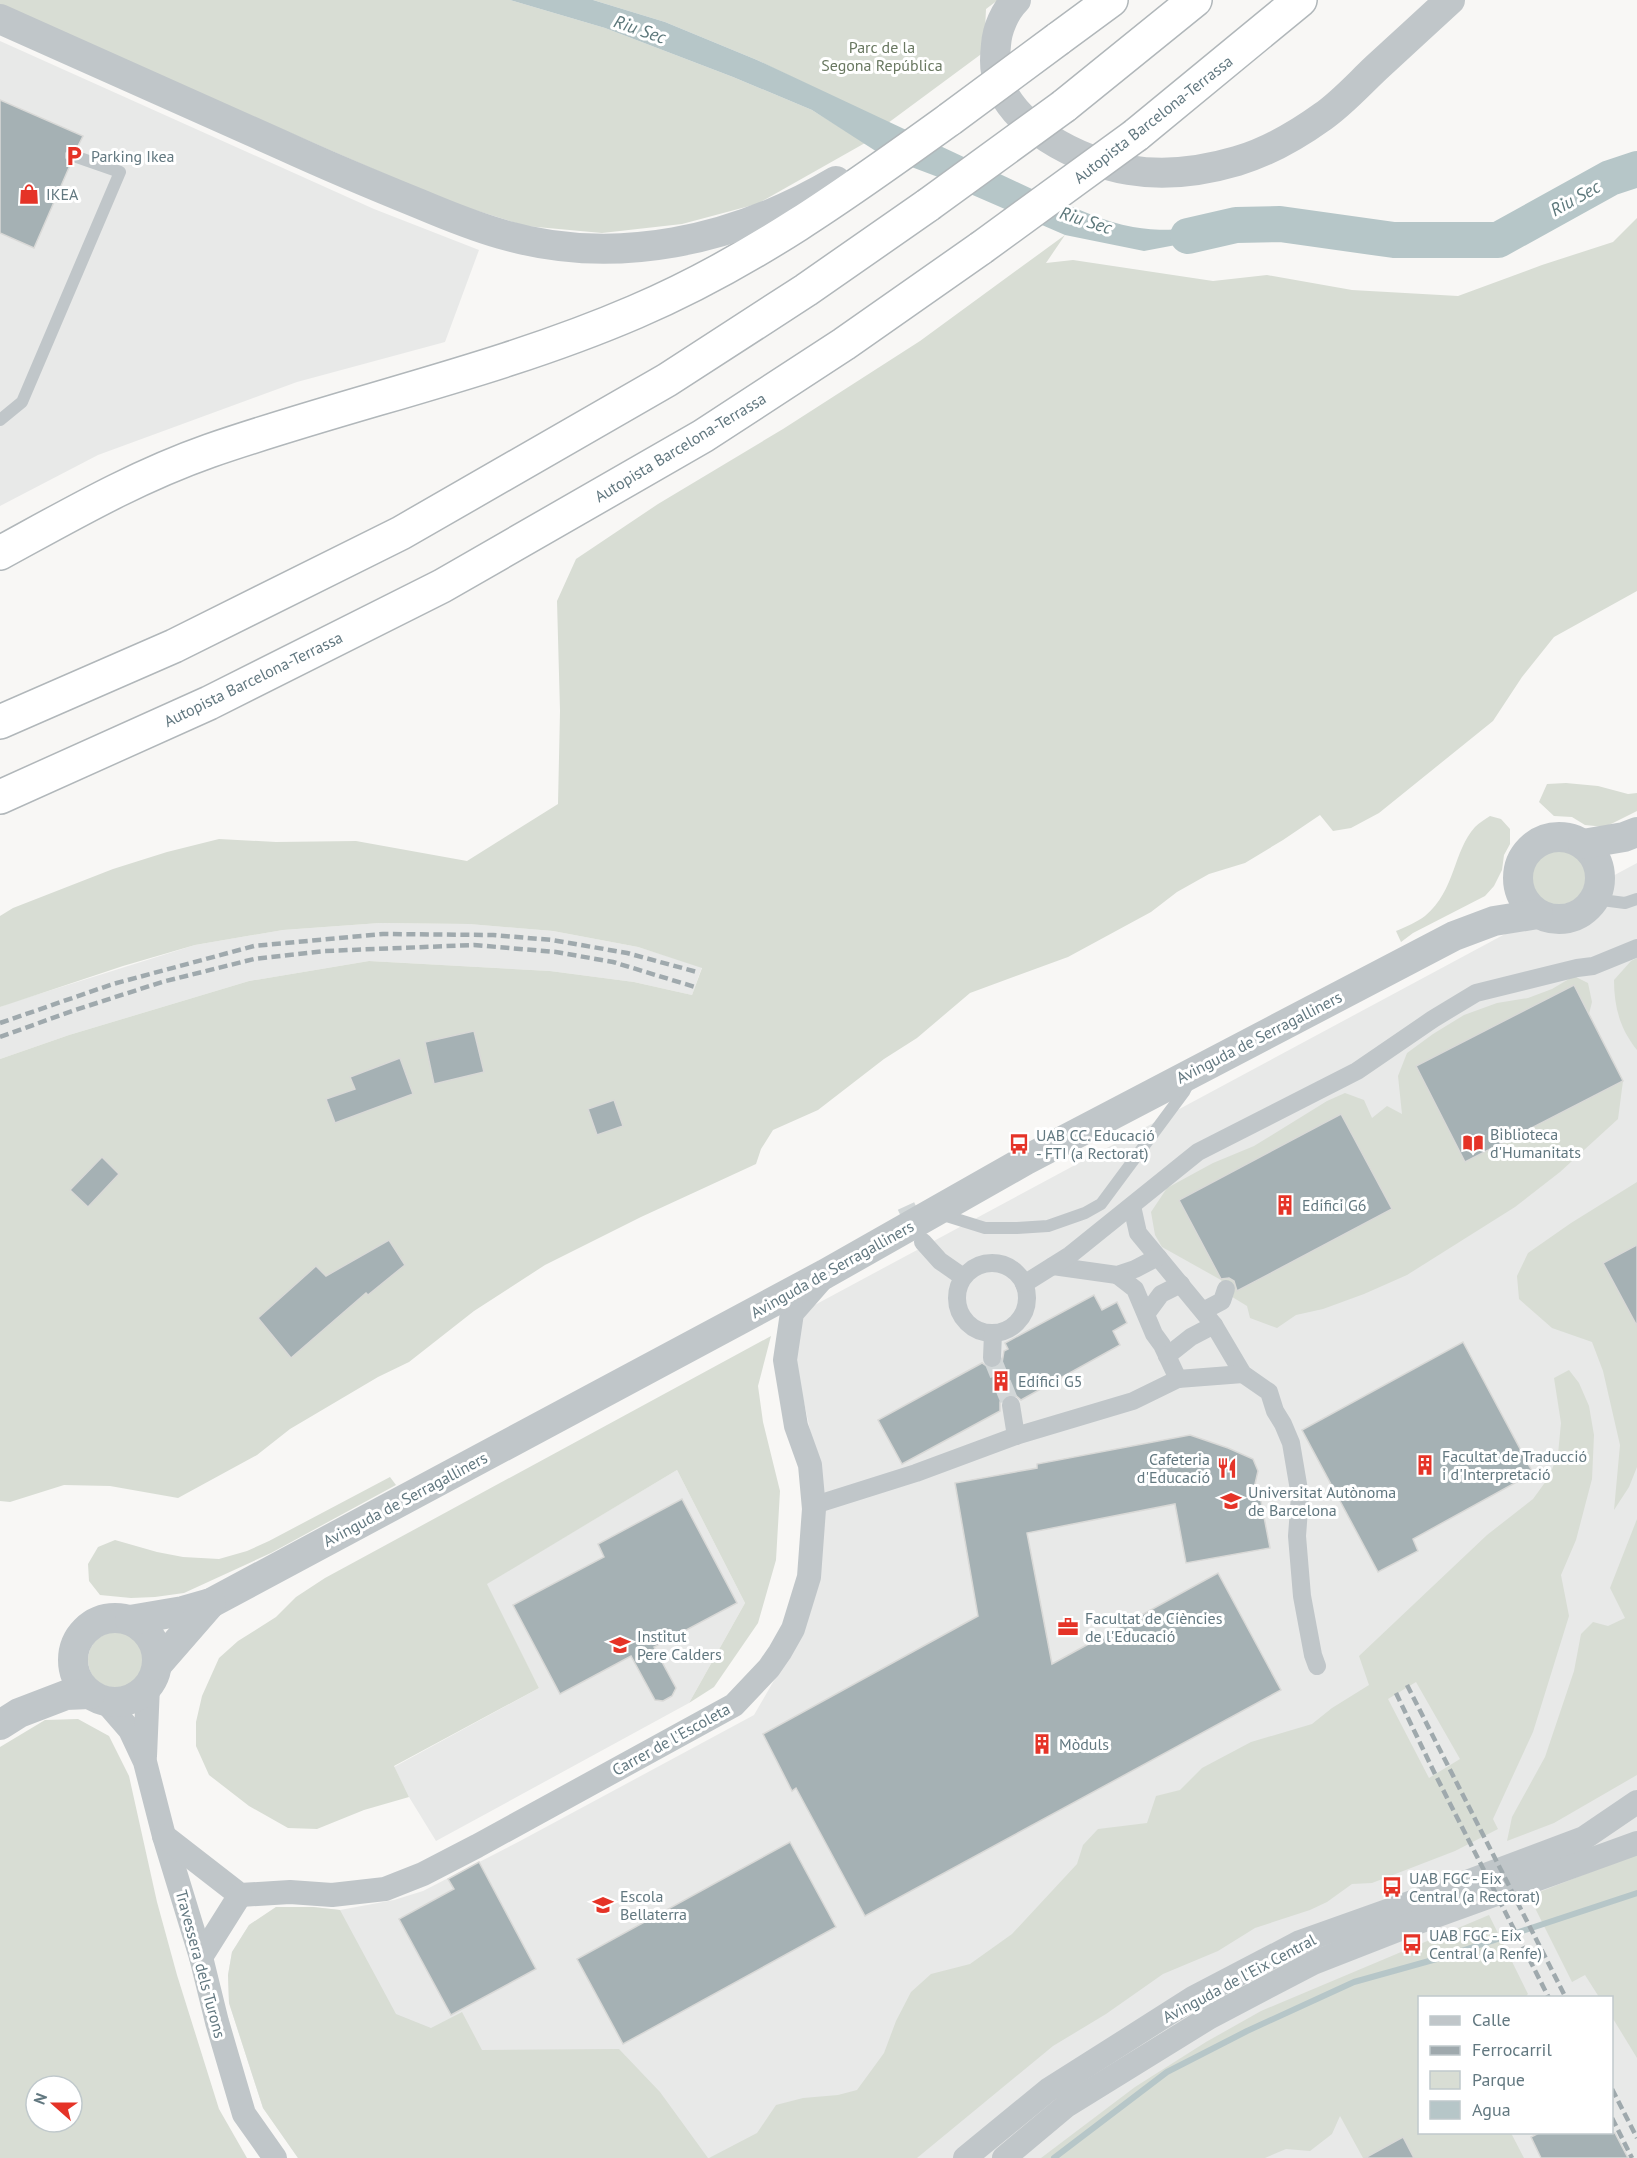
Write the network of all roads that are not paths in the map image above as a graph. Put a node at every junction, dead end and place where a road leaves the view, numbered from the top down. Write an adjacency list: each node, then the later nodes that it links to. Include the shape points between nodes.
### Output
1 (1016, 0): 5 (street, via 1001,24 995,56 996,73 1013,107 1041,134 1074,152 1116,167 1152,173 1228,163 1275,145 1323,117)
2 (1111, 0): 8 (highway, bridge, via 950,119)
3 (1195, 0): 11 (highway, bridge, via 1064,106 928,205 806,290 604,418 400,532 174,646)
4 (1300, 0): 12 (highway, Autopista Barcelona-Terrassa, bridge, via 1136,135 844,344 703,436 452,580 209,703)
5 (1450, 0)
6 (0, 19): 8 (street, via 359,180 467,223 544,243 581,248 668,244 708,236 777,213)
7 (74, 156): 9 (lane, via 120,172 22,402)
8 (845, 185): 10 (highway, via 764,246 637,312 495,364 207,452 104,496)
9 (0, 420)
10 (0, 553)
11 (0, 722)
12 (0, 797)
13 (1637, 832): 15 (street)
14 (1637, 838): 17 (street)
15 (1583, 844): 16 (street, via 1562,837 1538,843 1521,861); 17 (street, via 1596,860)
16 (1518, 882): 19 (street, via 1524,900); 20 (street, Avinguda de Serragalliners)
17 (1597, 887): 18 (lane, via 1625,903); 19 (street, via 1586,909 1569,918)
18 (1637, 899)
19 (1539, 914): 20 (street, Avinguda de Serragalliners, via 1494,921)
20 (1455, 936): 22 (street, Avinguda de Serragalliners)
21 (1637, 948): 24 (street, via 1593,966 1476,993 1357,1071 1198,1152)
22 (1195, 1070): 23 (lane, via 1184,1092); 25 (street, Avinguda de Serragalliners)
23 (1101, 1204): 24 (lane); 25 (lane, via 1048,1226 1017,1228 985,1228)
24 (1132, 1206): 27 (street, via 1138,1233); 28 (street)
25 (933, 1212): 29 (street, Avinguda de Serragalliners)
26 (923, 1242): 31 (street, Avinguda de Serragalliners, via 940,1261)
27 (1158, 1257): 30 (street); 33 (street)
28 (1053, 1266): 30 (street); 32 (street)
29 (825, 1275): 45 (street, Avinguda de Serragalliners); 56 (street, Carrer de l'Escoleta, via 792,1313 785,1360 796,1425 810,1465 814,1509 809,1577 793,1629 769,1668 734,1705 423,1874 385,1889 332,1895)
30 (1117, 1275): 35 (street, via 1135,1289)
31 (963, 1277): 32 (street, via 990,1263 1011,1268); 37 (street, via 956,1299 958,1310 971,1327)
32 (1024, 1284): 37 (street, via 1026,1307 1021,1317 1014,1326)
33 (1181, 1284): 35 (street, via 1161,1294); 36 (street)
34 (1226, 1289): 36 (street)
35 (1147, 1313): 38 (street)
36 (1209, 1318): 38 (street); 40 (street)
37 (993, 1333): 39 (street)
38 (1167, 1356): 41 (street)
39 (992, 1358)
40 (1243, 1374): 41 (street); 48 (street, via 1269,1392 1291,1443 1300,1496 1297,1536 1302,1596)
41 (1178, 1379): 43 (street, via 1133,1401)
42 (1011, 1405): 43 (street)
43 (1016, 1436): 44 (street)
44 (821, 1503)
45 (211, 1603): 46 (street, Avinguda de Serragalliners); 49 (street, Avinguda de Serragalliners)
46 (129, 1620): 47 (street, via 112,1618 91,1625 80,1636); 49 (street, via 143,1629 156,1649)
47 (73, 1657): 50 (street, via 78,1680); 51 (street)
48 (1317, 1666)
49 (152, 1675): 50 (street, via 139,1694 128,1700 112,1702); 52 (street, Travessera dels Turons)
50 (97, 1697): 51 (street, via 66,1695); 52 (street, Travessera dels Turons, via 130,1730)
51 (10, 1719)
52 (145, 1762): 54 (street, Travessera dels Turons)
53 (1637, 1802): 59 (street, Avinguda de l'Eix Central, via 1584,1838 1300,1942 1193,1998 1048,2090)
54 (164, 1836): 56 (street); 57 (street, Travessera dels Turons)
55 (1637, 1843): 60 (street, Avinguda de l'Eix Central, via 1313,1963 1210,2016 1066,2106)
56 (240, 1895): 57 (street)
57 (201, 1957): 58 (street, Travessera dels Turons, via 244,2114)
58 (275, 2158)
59 (965, 2158)
60 (1004, 2158)

